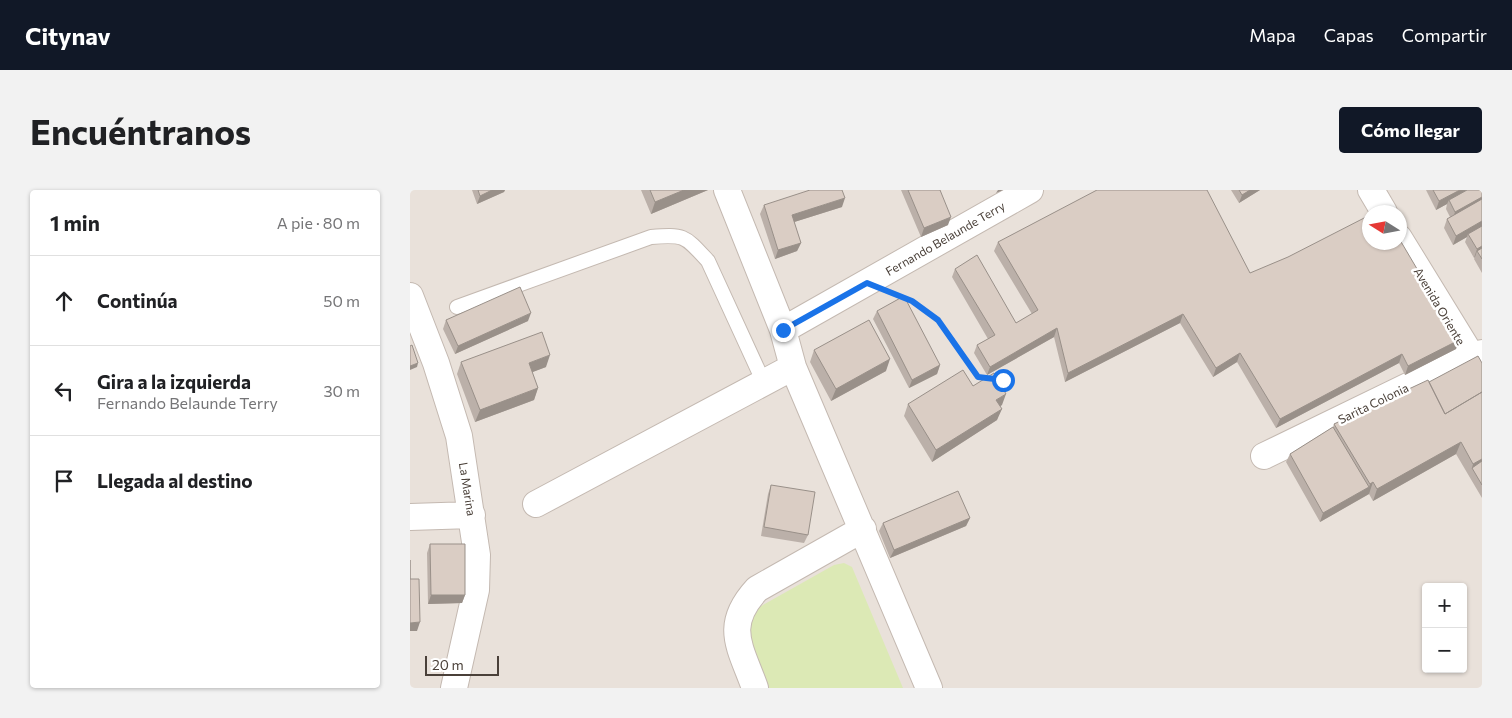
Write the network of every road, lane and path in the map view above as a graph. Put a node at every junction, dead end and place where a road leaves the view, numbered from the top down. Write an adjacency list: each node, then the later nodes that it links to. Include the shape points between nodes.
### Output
1 (727, 190): 9 (street)
2 (1030, 190): 6 (street, Fernando Belaunde Terry)
3 (1371, 190): 4 (street)
4 (1380, 205)
5 (1407, 249): 10 (street, Avenida Oriente)
6 (867, 283): 9 (street, Fernando Belaunde Terry); 12 (path, via 921,306 946,330 978,377)
7 (411, 302): 16 (street, La Marina, via 436,363 459,436)
8 (457, 308): 13 (lane, via 651,237 677,234 708,261)
9 (783, 330): 11 (street)
10 (1478, 360): 14 (street, Sarita Colonia)
11 (793, 367): 13 (street); 18 (street)
12 (1003, 380)
13 (764, 383): 15 (street)
14 (1264, 456)
15 (536, 504)
16 (472, 515): 17 (street); 19 (street, La Marina, via 477,555 476,590)
17 (410, 517)
18 (863, 529): 20 (street, via 757,589 747,600 737,620 736,632); 21 (street)
19 (454, 688)
20 (755, 688)
21 (929, 688)

